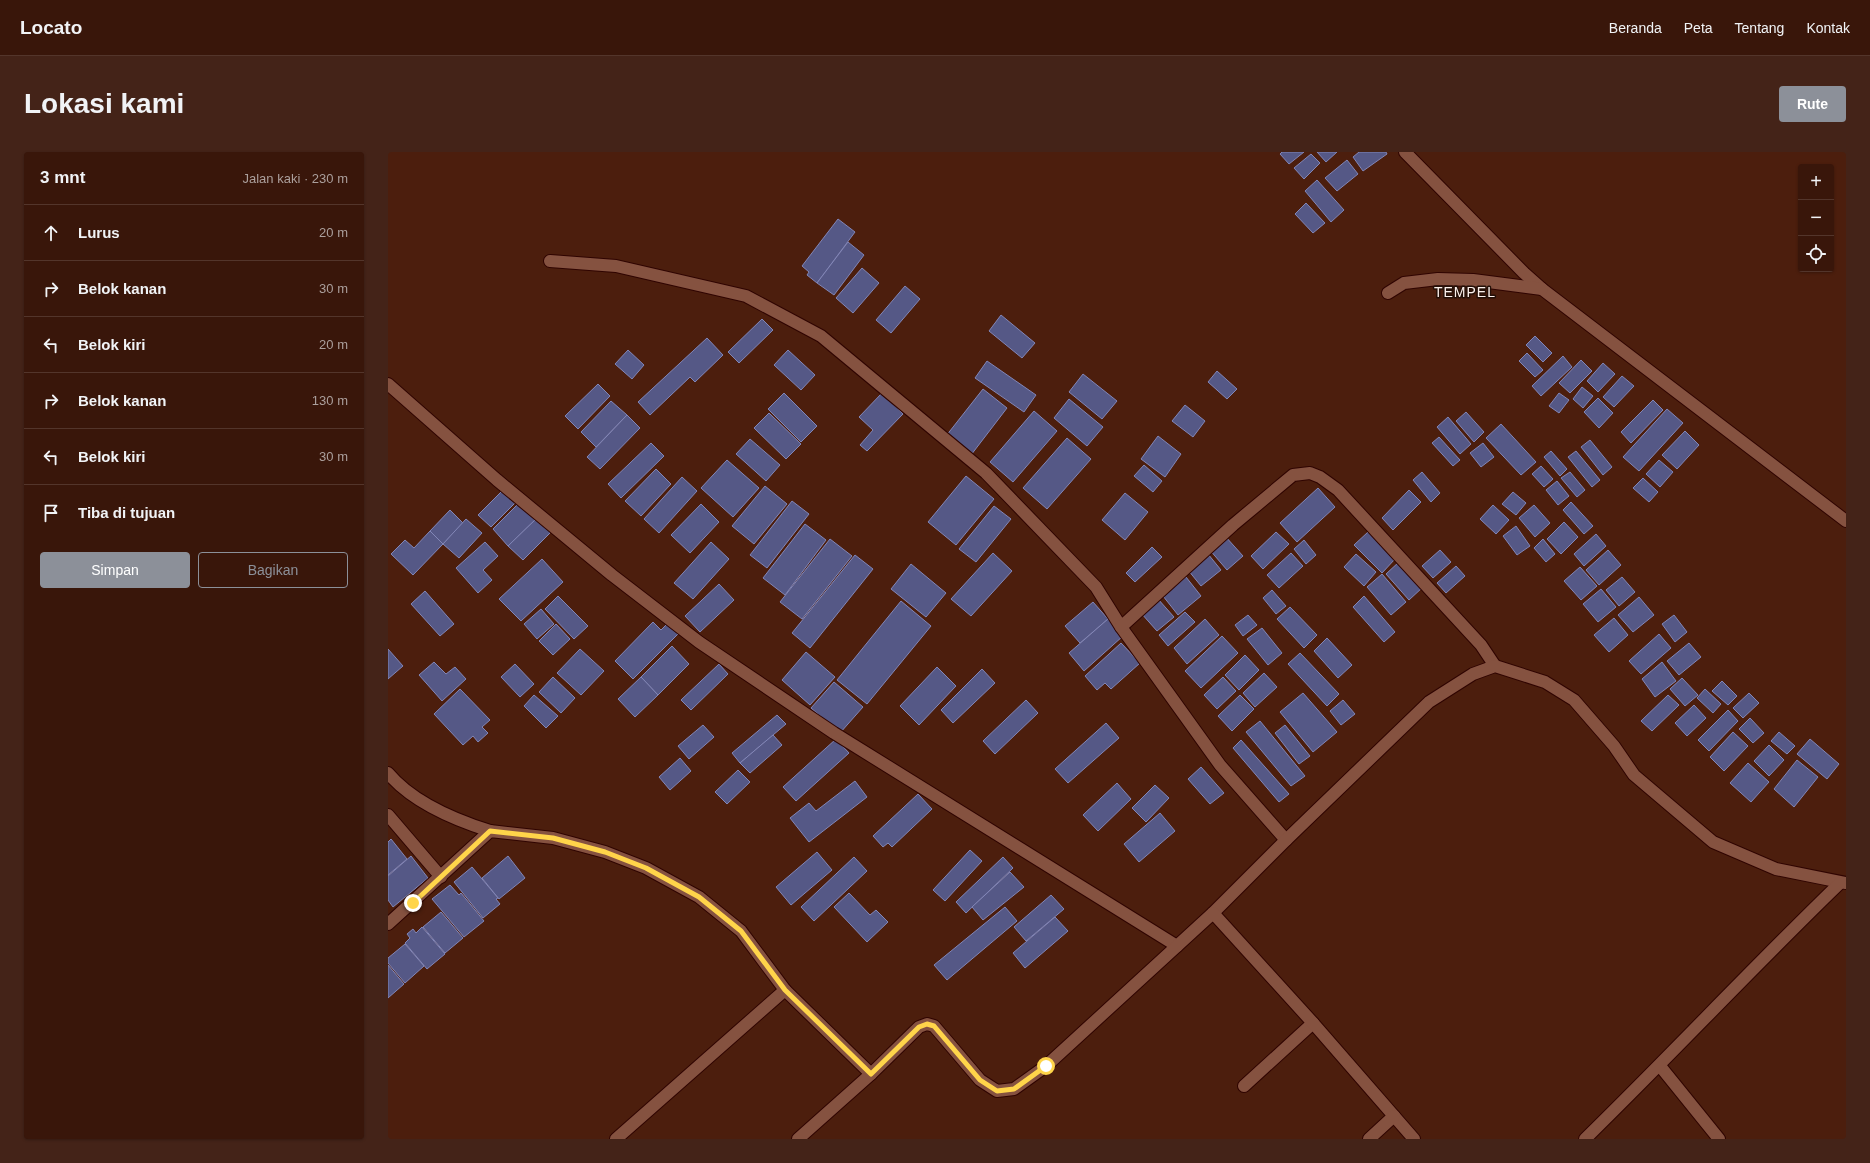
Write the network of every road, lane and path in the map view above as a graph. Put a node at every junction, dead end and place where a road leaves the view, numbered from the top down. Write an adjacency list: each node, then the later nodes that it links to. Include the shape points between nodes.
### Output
1 (1405, 152): 3 (street, via 1524,273)
2 (550, 261): 7 (street, via 616,266 746,296 821,336 986,473 1096,587)
3 (1542, 288): 4 (street, via 1473,280 1438,279 1404,282); 6 (street)
4 (1388, 293)
5 (388, 384): 17 (street, via 612,576 699,642 834,733)
6 (1846, 522)
7 (1121, 627): 8 (street, via 1233,525 1293,475 1310,473 1338,490 1481,645); 12 (street, via 1220,765)
8 (1495, 666): 12 (street, via 1473,674 1429,702); 14 (street, via 1545,682 1574,700 1614,746 1634,775 1713,842 1776,869)
9 (388, 773): 11 (street, via 395,782 433,808 456,820)
10 (388, 815): 13 (street)
11 (490, 831): 13 (street); 18 (street, via 553,838 605,852 646,868 699,897 741,931)
12 (1286, 840): 15 (street)
13 (440, 877): 16 (street)
14 (1843, 883): 20 (street, via 1800,922)
15 (1213, 913): 17 (street); 19 (street)
16 (388, 924)
17 (1176, 946): 21 (street, via 1046,1066 1014,1089 997,1091 980,1080 934,1026 927,1024 919,1027)
18 (785, 990): 21 (street); 24 (street)
19 (1313, 1023): 22 (street); 23 (street)
20 (1660, 1066): 28 (street); 29 (street)
21 (871, 1074): 25 (street)
22 (1244, 1086)
23 (1394, 1116): 26 (street); 27 (street)
24 (616, 1139)
25 (798, 1139)
26 (1369, 1139)
27 (1414, 1139)
28 (1585, 1139)
29 (1719, 1139)

